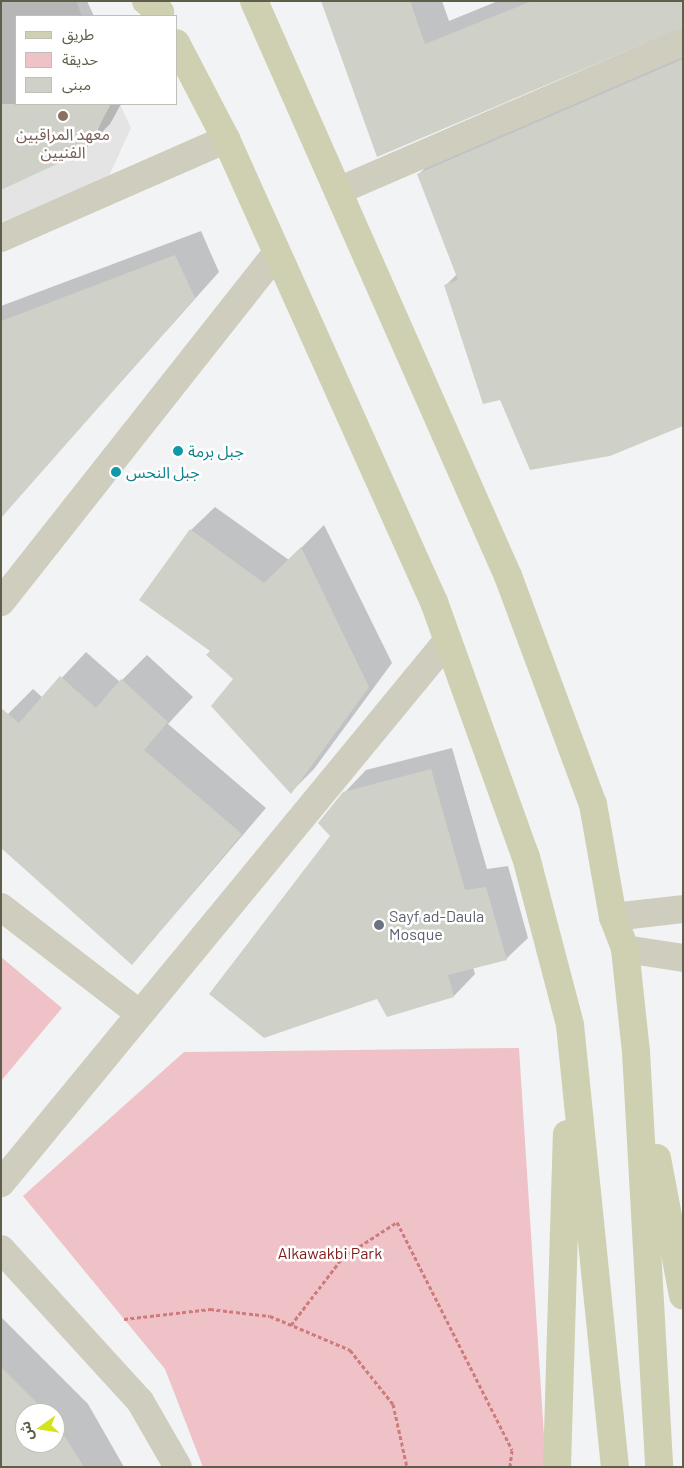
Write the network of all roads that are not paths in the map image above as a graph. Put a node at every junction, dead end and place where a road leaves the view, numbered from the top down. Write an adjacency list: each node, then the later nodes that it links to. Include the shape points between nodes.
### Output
1 (254, 1): 5 (main road)
2 (683, 42): 5 (street)
3 (178, 47): 4 (main road)
4 (226, 140): 6 (street); 7 (main road)
5 (338, 191): 12 (main road, via 511,585 593,804)
6 (1, 238)
7 (277, 253): 8 (street); 9 (main road)
8 (1, 602)
9 (448, 640): 15 (street); 16 (main road, via 526,857)
10 (1, 907): 15 (street)
11 (683, 909): 12 (street)
12 (613, 917): 13 (main road)
13 (625, 949): 14 (street); 17 (main road)
14 (683, 958)
15 (140, 1014): 18 (street)
16 (570, 1025): 22 (main road); 23 (main road)
17 (636, 1052): 20 (main road); 24 (main road)
18 (1, 1183)
19 (1, 1249): 21 (street, via 140,1401)
20 (683, 1296)
21 (178, 1467)
22 (557, 1467)
23 (615, 1467)
24 (659, 1467)

